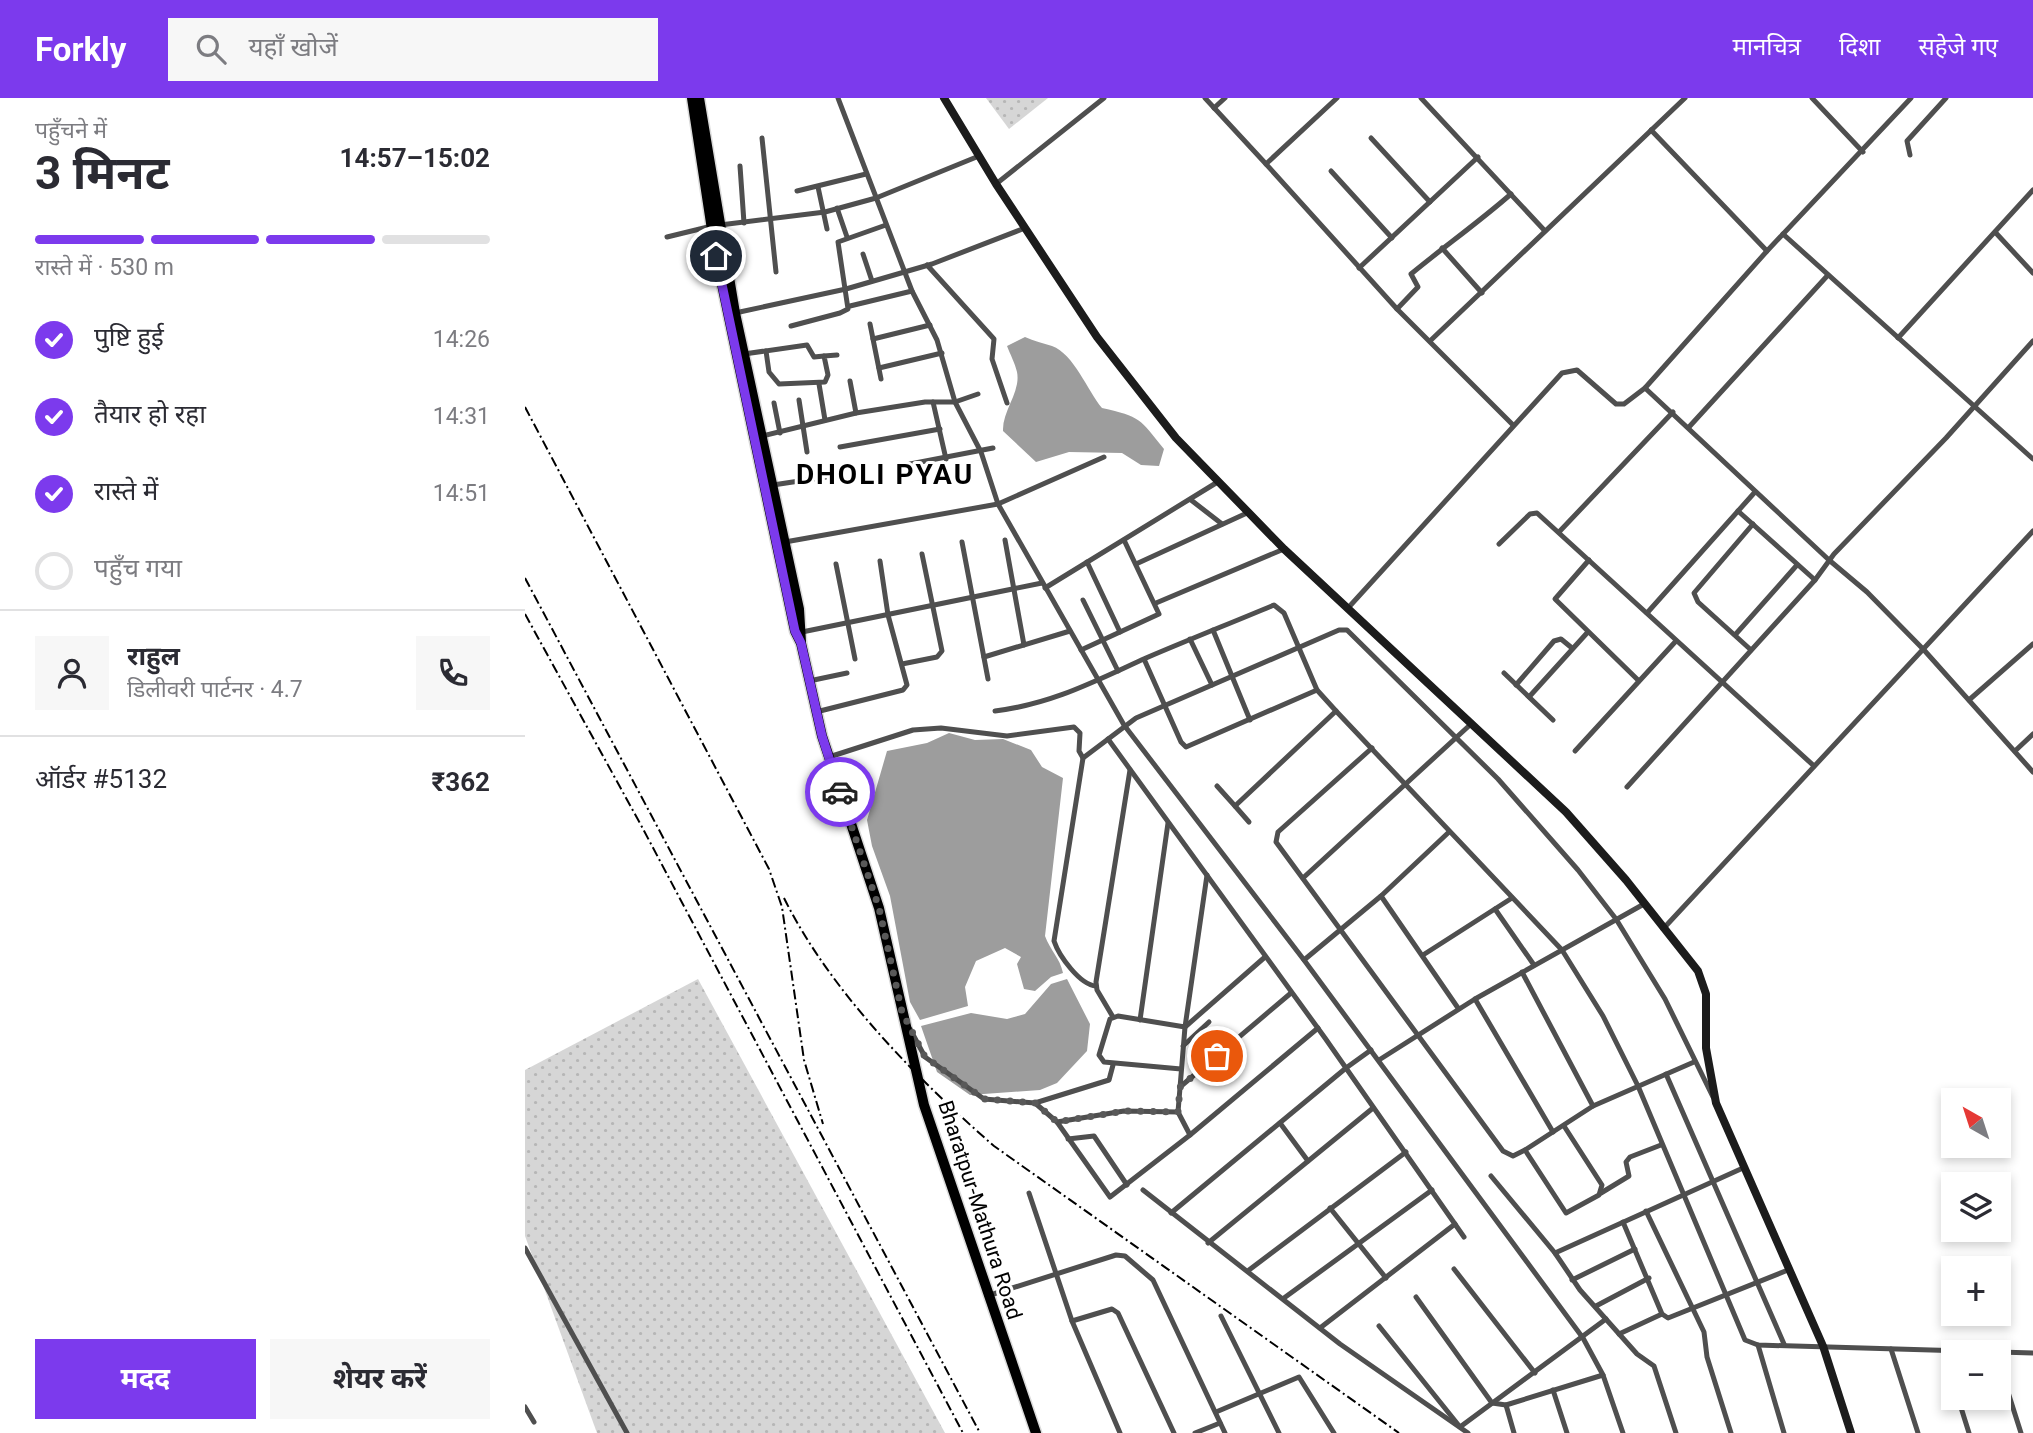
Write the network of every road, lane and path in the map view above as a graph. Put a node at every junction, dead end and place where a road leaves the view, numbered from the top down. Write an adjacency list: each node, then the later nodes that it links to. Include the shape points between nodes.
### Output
1 (692, 98): 37 (highway, Bharatpur-Mathura Road)
2 (699, 98): 37 (highway, Bharatpur-Mathura Road)
3 (838, 98): 25 (street)
4 (944, 98): 20 (street)
5 (1104, 98): 26 (street)
6 (1205, 98): 14 (street)
7 (1225, 98): 14 (street)
8 (1337, 98): 22 (street)
9 (1421, 98): 21 (street)
10 (1685, 98): 15 (street)
11 (1812, 98): 18 (street)
12 (1911, 98): 18 (street)
13 (1946, 98): 19 (street, via 1907,141)
14 (1214, 108): 22 (street)
15 (1651, 131): 41 (street); 48 (street)
16 (762, 138): 35 (street)
17 (1371, 138): 32 (street)
18 (1863, 152): 43 (street)
19 (1910, 155)
20 (979, 156): 26 (street); 31 (street)
21 (1478, 157): 30 (street); 32 (street)
22 (1266, 164): 52 (street)
23 (740, 166): 36 (street)
24 (1331, 171): 46 (street)
25 (866, 174): 27 (street); 31 (street)
26 (996, 184): 39 (street)
27 (818, 187): 28 (street); 34 (street)
28 (797, 191)
29 (2032, 193): 42 (street)
30 (1511, 194): 41 (street); 47 (street)
31 (876, 198): 33 (street); 38 (street)
32 (1430, 202): 46 (street)
33 (837, 208): 34 (street); 45 (street)
34 (825, 212): 35 (street); 40 (street)
35 (770, 220): 36 (street); 54 (street)
36 (744, 223): 37 (street)
37 (715, 225): 44 (street); 50 (highway, Bharatpur-Mathura Road)
38 (886, 225): 45 (street); 53 (street)
39 (1025, 228): 51 (street); 107 (street, via 1097,337)
40 (827, 229)
41 (1545, 231): 60 (street)
42 (1995, 232): 55 (street); 68 (street)
43 (1783, 234): 48 (street); 56 (street)
44 (667, 236)
45 (847, 237): 58 (street, via 837,244)
46 (1392, 238): 52 (street)
47 (1442, 248): 60 (street); 62 (street, via 1411,274 1418,287)
48 (1767, 251): 81 (street)
49 (863, 254): 57 (street)
50 (720, 255): 63 (highway, Bharatpur-Mathura Road); 77 (highway, Bharatpur-Mathura Road)
51 (927, 265): 53 (street); 87 (street, via 994,340 992,359)
52 (1359, 268): 62 (street)
53 (904, 271): 57 (street); 59 (street)
54 (776, 272)
55 (2033, 273)
56 (1828, 275): 68 (street); 94 (street)
57 (872, 281): 58 (street)
58 (846, 289): 61 (street); 63 (street)
59 (912, 291): 61 (street); 65 (street)
60 (1482, 293): 69 (street)
61 (850, 306): 66 (street)
62 (1397, 309): 69 (street)
63 (735, 313): 73 (highway, Bharatpur-Mathura Road)
64 (870, 324): 67 (street)
65 (930, 325): 67 (street); 72 (street)
66 (791, 326)
67 (873, 338): 76 (street)
68 (1898, 338): 88 (street)
69 (1430, 341): 93 (street)
70 (2033, 341): 88 (street)
71 (766, 351): 73 (street); 75 (street, via 807,345 814,357); 80 (street, via 769,372 779,384)
72 (942, 353): 76 (street); 85 (street)
73 (744, 354): 77 (highway, Bharatpur-Mathura Road)
74 (837, 355): 75 (street)
75 (824, 356): 80 (street, via 828,379)
76 (879, 368): 78 (street)
77 (745, 373): 97 (highway, Bharatpur-Mathura Road); 150 (highway, Bharatpur-Mathura Road, via 795,631)
78 (881, 379)
79 (850, 381): 90 (street)
80 (819, 384): 91 (street)
81 (1645, 388): 89 (street); 93 (street, via 1624,404 1616,404 1577,370 1568,369)
82 (978, 394): 85 (street)
83 (799, 400): 92 (street)
84 (933, 402): 85 (street); 90 (street); 95 (street)
85 (955, 402): 101 (street)
86 (774, 403): 96 (street)
87 (1007, 403)
88 (1975, 407): 104 (street); 126 (street)
89 (1673, 412): 94 (street); 117 (street)
90 (856, 413): 91 (street)
91 (825, 420): 92 (street)
92 (804, 425): 96 (street); 100 (street)
93 (1513, 425): 139 (street)
94 (1689, 427): 109 (street)
95 (940, 429): 98 (street); 103 (street)
96 (780, 433): 97 (street)
97 (762, 436): 108 (highway, Bharatpur-Mathura Road)
98 (841, 447)
99 (993, 448): 101 (street)
100 (807, 452)
101 (981, 452): 103 (street); 111 (street)
102 (1104, 457): 111 (street)
103 (946, 459): 105 (street)
104 (2033, 459)
105 (910, 464)
106 (832, 476): 108 (street)
107 (1216, 483): 110 (street); 113 (street)
108 (773, 485): 120 (highway, Bharatpur-Mathura Road)
109 (1755, 492): 112 (street); 126 (street)
110 (1191, 500): 114 (street); 119 (street)
111 (998, 504): 120 (street); 133 (street)
112 (1738, 512): 115 (street); 140 (street)
113 (1247, 513): 114 (street); 123 (street)
114 (1222, 524): 130 (street)
115 (1753, 524): 131 (street); 149 (street, via 1694,593)
116 (2033, 531): 158 (street)
117 (1559, 532): 122 (street, via 1533,513); 125 (street)
118 (1005, 540): 134 (street)
119 (1125, 540): 128 (street); 130 (street)
120 (785, 542): 150 (highway, Bharatpur-Mathura Road)
121 (962, 542): 135 (street)
122 (1499, 544)
123 (1284, 549): 137 (street); 139 (street)
124 (922, 554): 138 (street)
125 (1589, 560): 140 (street); 148 (street, via 1555,597)
126 (1829, 560): 132 (street); 158 (street)
127 (880, 561): 141 (street)
128 (1087, 562): 133 (street); 147 (street)
129 (836, 564): 143 (street)
130 (1136, 564): 137 (street)
131 (1797, 565): 132 (street); 149 (street)
132 (1815, 580): 160 (street)
133 (1043, 586): 134 (street); 145 (street)
134 (1013, 589): 135 (street); 155 (street)
135 (973, 597): 138 (street); 161 (street)
136 (1083, 600): 152 (street)
137 (1156, 603): 147 (street, via 1157,617)
138 (931, 606): 141 (street); 164 (street, via 941,653)
139 (1348, 608): 142 (street)
140 (1647, 613): 153 (street)
141 (888, 615): 143 (street); 164 (street)
142 (1360, 619): 146 (street); 185 (street)
143 (848, 623): 150 (street); 162 (street)
144 (1213, 630): 151 (street); 156 (street, via 1274,605 1284,613); 168 (street)
145 (1070, 631): 155 (street); 159 (street)
146 (1347, 631): 156 (street, via 1339,630); 189 (street)
147 (1120, 632): 152 (street)
148 (1587, 633): 157 (street); 172 (street)
149 (1735, 635): 160 (street)
150 (802, 637): 171 (highway, Bharatpur-Mathura Road)
151 (1190, 639): 163 (street); 174 (street)
152 (1101, 640): 159 (street); 165 (street)
153 (1676, 641): 172 (street); 173 (street)
154 (2033, 644): 178 (street)
155 (1024, 645): 161 (street)
156 (1298, 648): 168 (street); 176 (street)
157 (1572, 648): 175 (street, via 1561,639 1554,641); 177 (street)
158 (1924, 649): 178 (street); 195 (street)
159 (1081, 650): 170 (street)
160 (1751, 650): 173 (street)
161 (984, 657): 169 (street)
162 (855, 659)
163 (1144, 659): 165 (street); 179 (street)
164 (902, 664): 182 (street, via 907,685 903,690)
165 (1118, 671): 170 (street)
166 (847, 673): 171 (street)
167 (1504, 673): 175 (street)
168 (1234, 677): 174 (street); 183 (street)
169 (988, 679)
170 (1097, 679): 180 (street, via 1075,692); 186 (street)
171 (809, 681): 182 (highway, Bharatpur-Mathura Road)
172 (1639, 681): 191 (street)
173 (1722, 683): 195 (street); 200 (street)
174 (1212, 685): 179 (street)
175 (1516, 685): 177 (street)
176 (1317, 690): 181 (street); 183 (street)
177 (1529, 697): 184 (street)
178 (1969, 700): 192 (street)
179 (1166, 704): 183 (street, via 1186,747); 186 (street)
180 (995, 711)
181 (1336, 711): 190 (street); 201 (street)
182 (816, 712): 193 (highway, Bharatpur-Mathura Road)
183 (1250, 719)
184 (1553, 720)
185 (1471, 724): 189 (street); 209 (street, via 1566,812)
186 (1124, 725): 188 (street); 217 (street)
187 (2033, 734): 192 (street)
188 (1108, 739): 194 (street); 196 (street)
189 (1455, 739): 199 (street); 211 (street, via 1525,807)
190 (1372, 748): 199 (street); 206 (street, via 1276,835 1276,842)
191 (1576, 751)
192 (2015, 751): 197 (street)
193 (829, 757): 194 (street, via 913,730 941,728 1007,736 1074,727 1080,733); 224 (highway, Bharatpur-Mathura Road, via 879,908)
194 (1083, 758): 220 (street, via 1054,942 1076,972)
195 (1814, 766): 212 (street)
196 (1130, 770): 203 (street); 220 (street)
197 (2033, 772)
198 (1217, 786): 201 (street)
199 (1406, 787): 204 (street); 206 (street)
200 (1627, 787)
201 (1235, 806): 202 (street)
202 (1249, 822)
203 (1168, 823): 205 (street); 226 (street)
204 (1449, 832): 207 (street); 208 (street)
205 (1207, 875): 216 (street); 228 (street)
206 (1303, 878): 213 (street)
207 (1381, 896): 213 (street); 215 (street)
208 (1512, 898): 210 (street); 214 (street)
209 (1644, 904): 211 (street); 212 (street)
210 (1495, 909): 215 (street); 218 (street)
211 (1616, 919): 214 (street); 234 (street, via 1665,999)
212 (1663, 929): 241 (street, via 1705,983 1705,1037)
213 (1341, 930): 217 (street); 230 (street)
214 (1562, 950): 218 (street); 239 (street, via 1603,1016)
215 (1423, 955): 223 (street)
216 (1265, 957): 221 (street); 228 (street)
217 (1304, 960): 232 (street)
218 (1534, 965): 219 (street)
219 (1522, 972): 222 (street); 243 (street)
220 (1096, 986): 225 (street)
221 (1291, 993): 229 (street); 240 (street)
222 (1475, 999): 223 (street); 249 (street)
223 (1458, 1009): 230 (street)
224 (902, 1012): 242 (street, via 925,1057 984,1099); 284 (highway, Bharatpur-Mathura Road, via 924,1105)
225 (1113, 1017): 226 (street); 235 (street, via 1099,1055)
226 (1140, 1020): 228 (street)
227 (1209, 1022): 231 (street)
228 (1185, 1027): 231 (street)
229 (1318, 1028): 236 (street); 250 (street)
230 (1419, 1032): 233 (street); 253 (street, via 1503,1151 1513,1156)
231 (1183, 1046): 237 (street)
232 (1371, 1050): 233 (street); 236 (street)
233 (1379, 1060): 297 (street)
234 (1694, 1062): 238 (street); 241 (street)
235 (1114, 1065): 237 (street); 242 (street, via 1109,1080)
236 (1346, 1068): 244 (street); 247 (street)
237 (1181, 1069): 240 (street)
238 (1666, 1074): 239 (street); 258 (street)
239 (1638, 1086): 243 (street); 252 (street)
240 (1180, 1087): 245 (street)
241 (1716, 1102): 256 (street)
242 (1035, 1103): 246 (street)
243 (1593, 1106): 248 (street)
244 (1373, 1108): 254 (street); 255 (street)
245 (1178, 1112): 246 (street, via 1124,1111); 250 (street)
246 (1057, 1122): 251 (street)
247 (1280, 1123): 255 (street); 267 (street)
248 (1564, 1126): 249 (street); 263 (street, via 1598,1178)
249 (1553, 1132): 253 (street)
250 (1190, 1135): 259 (street)
251 (1068, 1139): 259 (street, via 1094,1136); 259 (street, via 1108,1196)
252 (1661, 1145): 263 (street, via 1630,1157 1626,1162 1629,1176); 264 (street)
253 (1525, 1150): 263 (street, via 1566,1213)
254 (1406, 1152): 261 (street); 265 (street)
255 (1308, 1161): 271 (street)
256 (1743, 1168): 258 (street); 278 (street)
257 (1491, 1176): 275 (street)
258 (1711, 1181): 264 (street); 283 (street)
259 (1127, 1185)
260 (1143, 1189): 267 (street)
261 (1432, 1190): 269 (street); 272 (street)
262 (1029, 1193): 279 (street)
263 (1601, 1193)
264 (1683, 1194): 266 (street); 285 (street)
265 (1330, 1208): 272 (street); 277 (street)
266 (1646, 1211): 268 (street); 289 (street)
267 (1171, 1213): 271 (street)
268 (1623, 1222): 274 (street); 275 (street)
269 (1455, 1224): 270 (street); 280 (street)
270 (1464, 1237)
271 (1208, 1242): 277 (street)
272 (1358, 1242): 280 (street); 287 (street)
273 (525, 1248): 318 (street)
274 (1635, 1250): 281 (street); 282 (street)
275 (1555, 1253): 282 (street)
276 (1454, 1269): 305 (street)
277 (1249, 1270): 287 (street)
278 (1788, 1270): 283 (street); 300 (street)
279 (1056, 1275): 284 (street); 293 (street); 314 (street, via 1116,1255 1125,1256 1146,1272)
280 (1386, 1278): 295 (street)
281 (1649, 1278): 288 (street); 290 (street)
282 (1572, 1280): 288 (street)
283 (1756, 1283): 285 (street); 299 (street)
284 (987, 1296): 319 (highway, Bharatpur-Mathura Road)
285 (1725, 1296): 289 (street); 298 (street, via 1745,1340)
286 (1416, 1297): 310 (street)
287 (1285, 1298): 295 (street)
288 (1596, 1306): 292 (street)
289 (1695, 1310): 290 (street, via 1673,1318); 331 (street)
290 (1662, 1314): 296 (street)
291 (1221, 1316): 308 (street)
292 (1606, 1319): 296 (street); 297 (street)
293 (1072, 1321): 320 (street); 321 (street, via 1112,1309 1118,1313)
294 (1379, 1326): 317 (street)
295 (1320, 1328): 317 (street)
296 (1619, 1334): 330 (street, via 1654,1366)
297 (1583, 1338): 305 (street); 306 (street)
298 (1758, 1345): 299 (street); 332 (street)
299 (1784, 1345): 300 (street)
300 (1823, 1346): 301 (street); 333 (street)
301 (1891, 1349): 302 (street); 334 (street)
302 (1941, 1351)
303 (2011, 1352): 304 (street)
304 (2033, 1353)
305 (1535, 1373): 310 (street)
306 (1603, 1375): 307 (street); 329 (street)
307 (1553, 1390): 311 (street); 328 (street)
308 (1260, 1394): 314 (street); 324 (street); 325 (street, via 1299,1377)
309 (2011, 1402): 336 (street)
310 (1492, 1404): 311 (street); 317 (street)
311 (1506, 1405): 327 (street)
312 (525, 1406): 315 (street)
313 (1962, 1410): 335 (street)
314 (1216, 1412): 316 (street)
315 (534, 1422)
316 (1220, 1423): 322 (street); 323 (street)
317 (1460, 1427): 326 (street)
318 (627, 1433)
319 (1036, 1433)
320 (1120, 1433)
321 (1174, 1433)
322 (1195, 1433)
323 (1225, 1433)
324 (1279, 1433)
325 (1334, 1433)
326 (1468, 1433)
327 (1514, 1433)
328 (1567, 1433)
329 (1623, 1433)
330 (1676, 1433)
331 (1731, 1433)
332 (1784, 1433)
333 (1851, 1433)
334 (1918, 1433)
335 (1969, 1433)
336 (2021, 1433)

